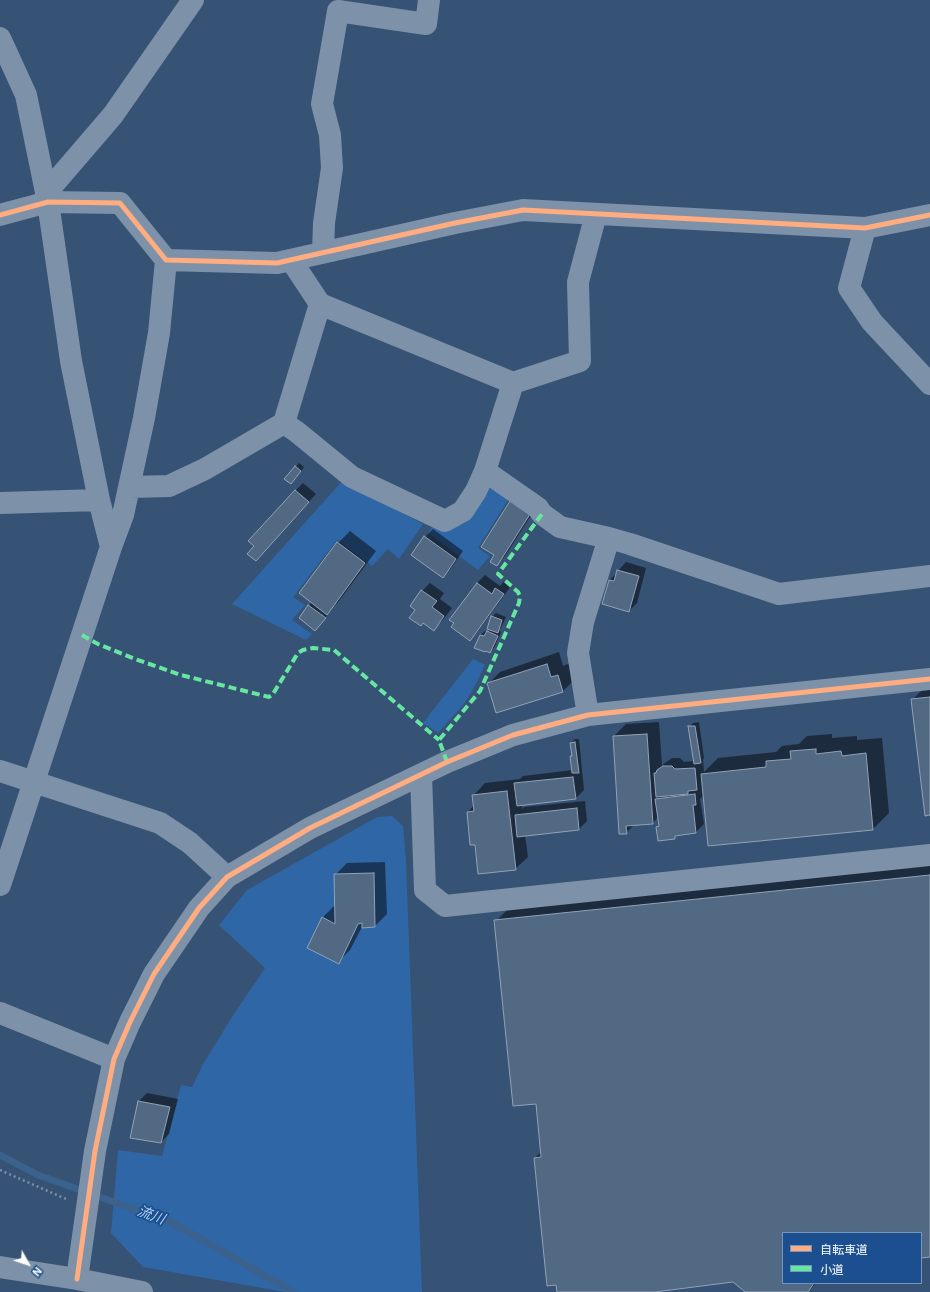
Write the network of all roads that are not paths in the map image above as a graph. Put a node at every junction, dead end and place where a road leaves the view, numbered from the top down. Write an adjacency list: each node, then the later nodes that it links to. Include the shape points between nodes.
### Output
1 (193, 0): 4 (street, via 113,115)
2 (429, 0): 9 (street, via 426,24 338,11 322,104 330,135 332,168 324,223)
3 (0, 38): 4 (street, via 26,94)
4 (47, 198): 6 (street); 10 (street, via 120,203); 18 (street, via 71,362)
5 (596, 214): 8 (street); 9 (street, via 523,210); 13 (street, via 578,282 580,361)
6 (0, 215)
7 (930, 215): 8 (street)
8 (865, 228): 14 (street, via 849,288 872,322)
9 (323, 252): 11 (street)
10 (166, 260): 11 (street, via 278,263); 17 (street, via 159,333)
11 (291, 260): 12 (street)
12 (320, 304): 13 (street); 15 (street)
13 (513, 383): 16 (street)
14 (930, 384)
15 (284, 423): 16 (street, via 352,477 445,521 463,511); 17 (street, via 169,486)
16 (485, 471): 20 (street, via 538,508 560,527)
17 (130, 487): 21 (street)
18 (99, 500): 19 (street); 21 (street)
19 (0, 503)
20 (609, 538): 22 (street, via 779,594); 24 (street, via 583,622 578,653)
21 (111, 547): 27 (street)
22 (930, 576)
23 (930, 679): 24 (street)
24 (588, 715): 26 (street, via 513,735)
25 (0, 772): 27 (street)
26 (421, 775): 28 (street, via 425,890 445,906); 29 (street, via 310,828)
27 (34, 782): 29 (street, via 160,823 190,842); 30 (street)
28 (930, 854)
29 (227, 877): 32 (street, via 199,908 154,974)
30 (0, 885)
31 (0, 1013): 32 (street)
32 (114, 1059): 34 (street, via 96,1151)
33 (0, 1267): 34 (street)
34 (77, 1279): 35 (street)
35 (142, 1292)

